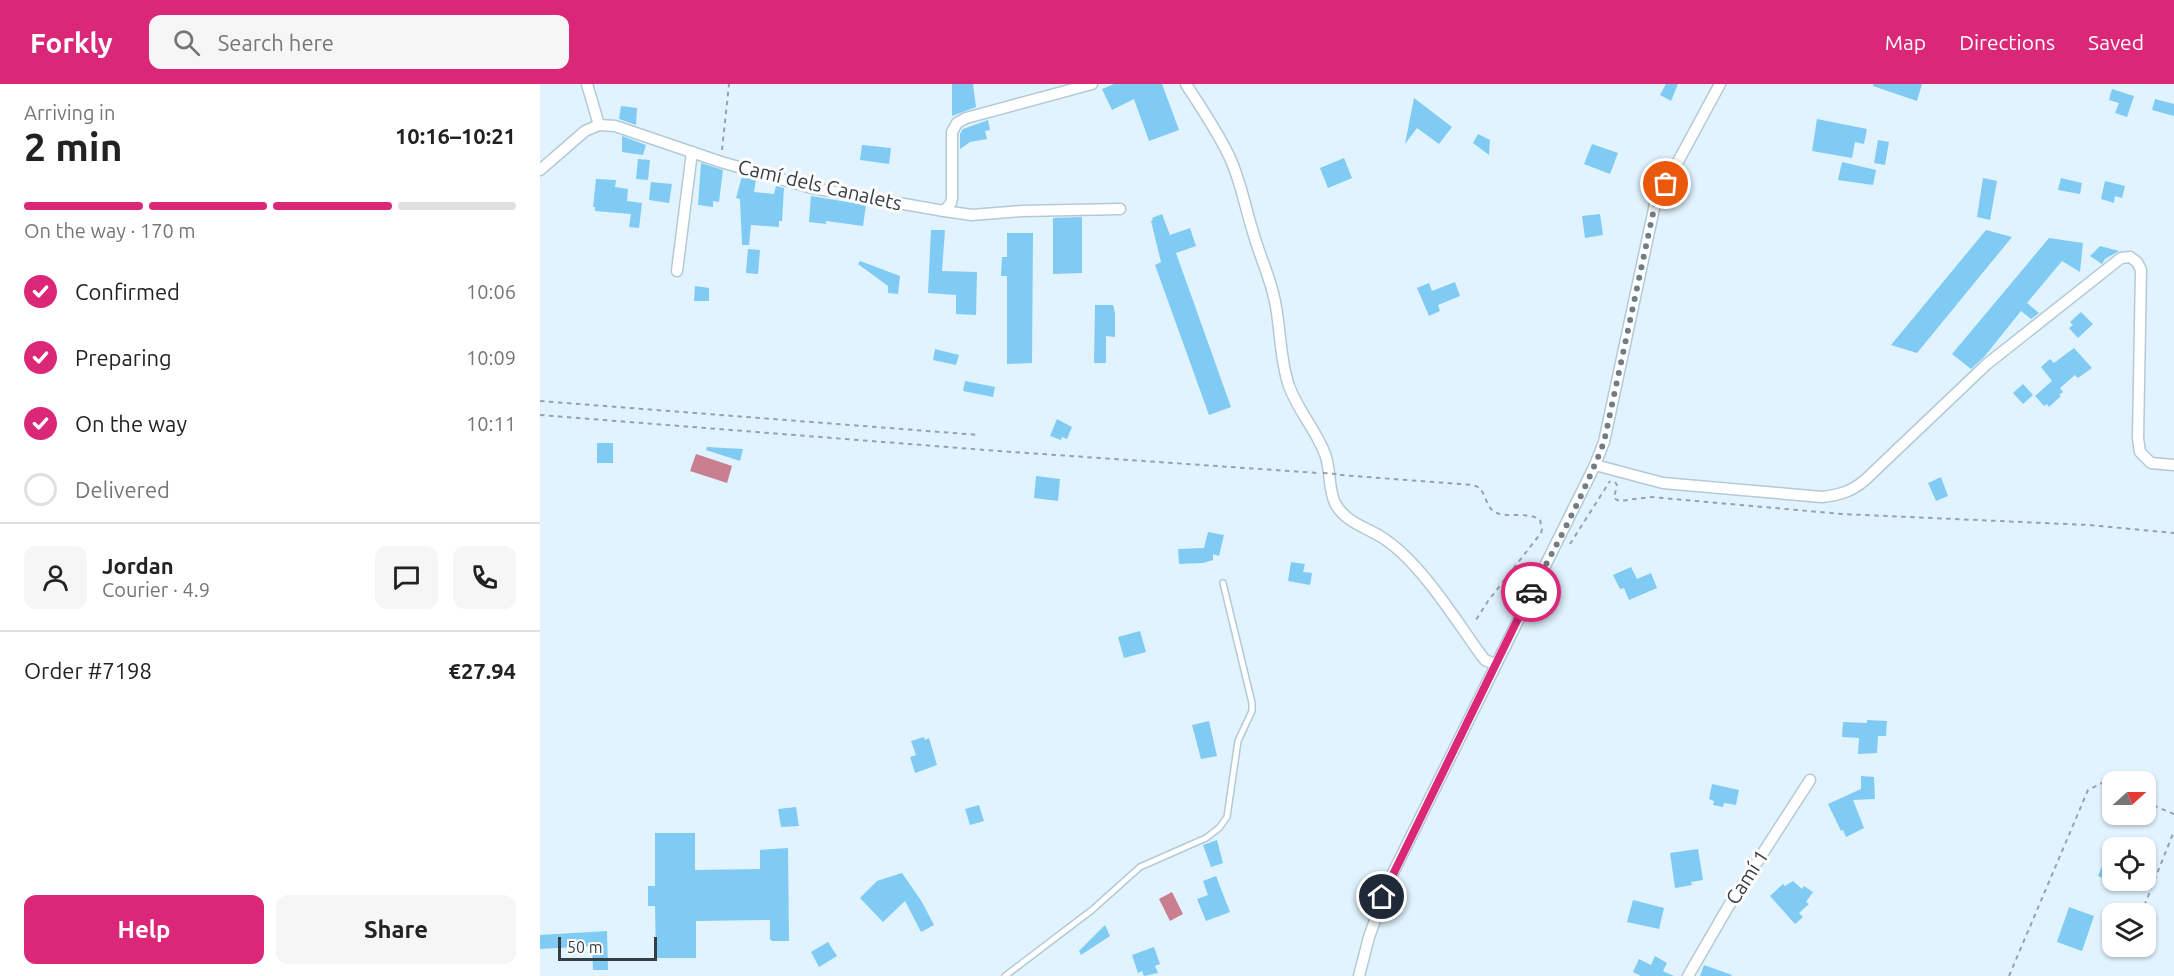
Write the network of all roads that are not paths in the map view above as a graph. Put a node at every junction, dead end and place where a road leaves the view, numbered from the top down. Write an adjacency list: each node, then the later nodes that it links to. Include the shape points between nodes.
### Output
1 (587, 84): 5 (street)
2 (1092, 84): 9 (street, via 957,123 952,132 951,203)
3 (1186, 84): 14 (street, via 1237,172 1274,295 1289,385 1323,447 1337,505 1346,517 1386,540 1408,559 1480,655)
4 (1720, 84): 11 (street, via 1655,204 1604,442)
5 (599, 125): 6 (street, Camí dels Canalets, via 627,129); 7 (street, via 585,131)
6 (692, 152): 9 (street, Camí dels Canalets, via 812,188); 10 (street)
7 (540, 170)
8 (1120, 209): 9 (street, Camí dels Canalets, via 972,215)
9 (944, 212)
10 (677, 270)
11 (1595, 465): 12 (street, via 1663,483 1822,497 1842,494 1865,480 1987,364 2121,258 2130,257 2141,270 2140,452 2151,463); 14 (street)
12 (2174, 465)
13 (1223, 583): 16 (lane, via 1252,703 1238,741 1227,817 1206,838 1140,867 1092,910)
14 (1495, 664): 17 (street, via 1382,897)
15 (1810, 780): 18 (street, Camí 1)
16 (1005, 976)
17 (1359, 976)
18 (1688, 976)

